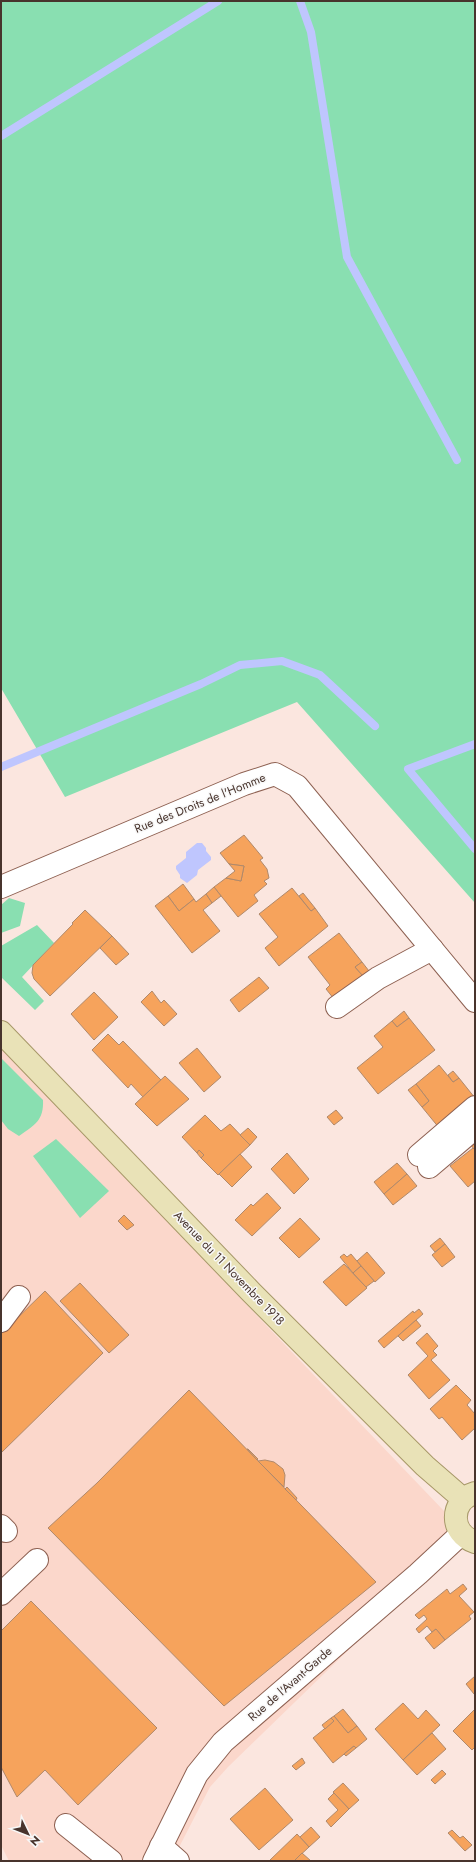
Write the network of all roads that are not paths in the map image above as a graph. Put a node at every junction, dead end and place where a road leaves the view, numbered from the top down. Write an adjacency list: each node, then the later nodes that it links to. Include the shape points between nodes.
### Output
1 (1, 887): 2 (street, Rue des Droits de l'Homme, via 244,784 275,774 297,786)
2 (432, 950): 3 (street, Rue des Droits de l'Homme); 4 (street, via 378,978)
3 (475, 1001)
4 (337, 1007)
5 (1, 1032): 10 (main road, Avenue du 11 Novembre 1918, via 251,1292 425,1466)
6 (475, 1107): 7 (street, via 424,1161)
7 (475, 1128)
8 (19, 1297): 9 (street)
9 (1, 1321)
10 (469, 1496): 11 (main road, Avenue du 11 Novembre 1918, via 458,1506 455,1520)
11 (468, 1538): 15 (street, Rue de l'Avant-Garde, via 418,1574 223,1742 196,1774)
12 (37, 1560): 13 (street)
13 (1, 1594)
14 (66, 1825): 16 (street)
15 (158, 1854): 17 (street)
16 (111, 1861)
17 (178, 1861)

